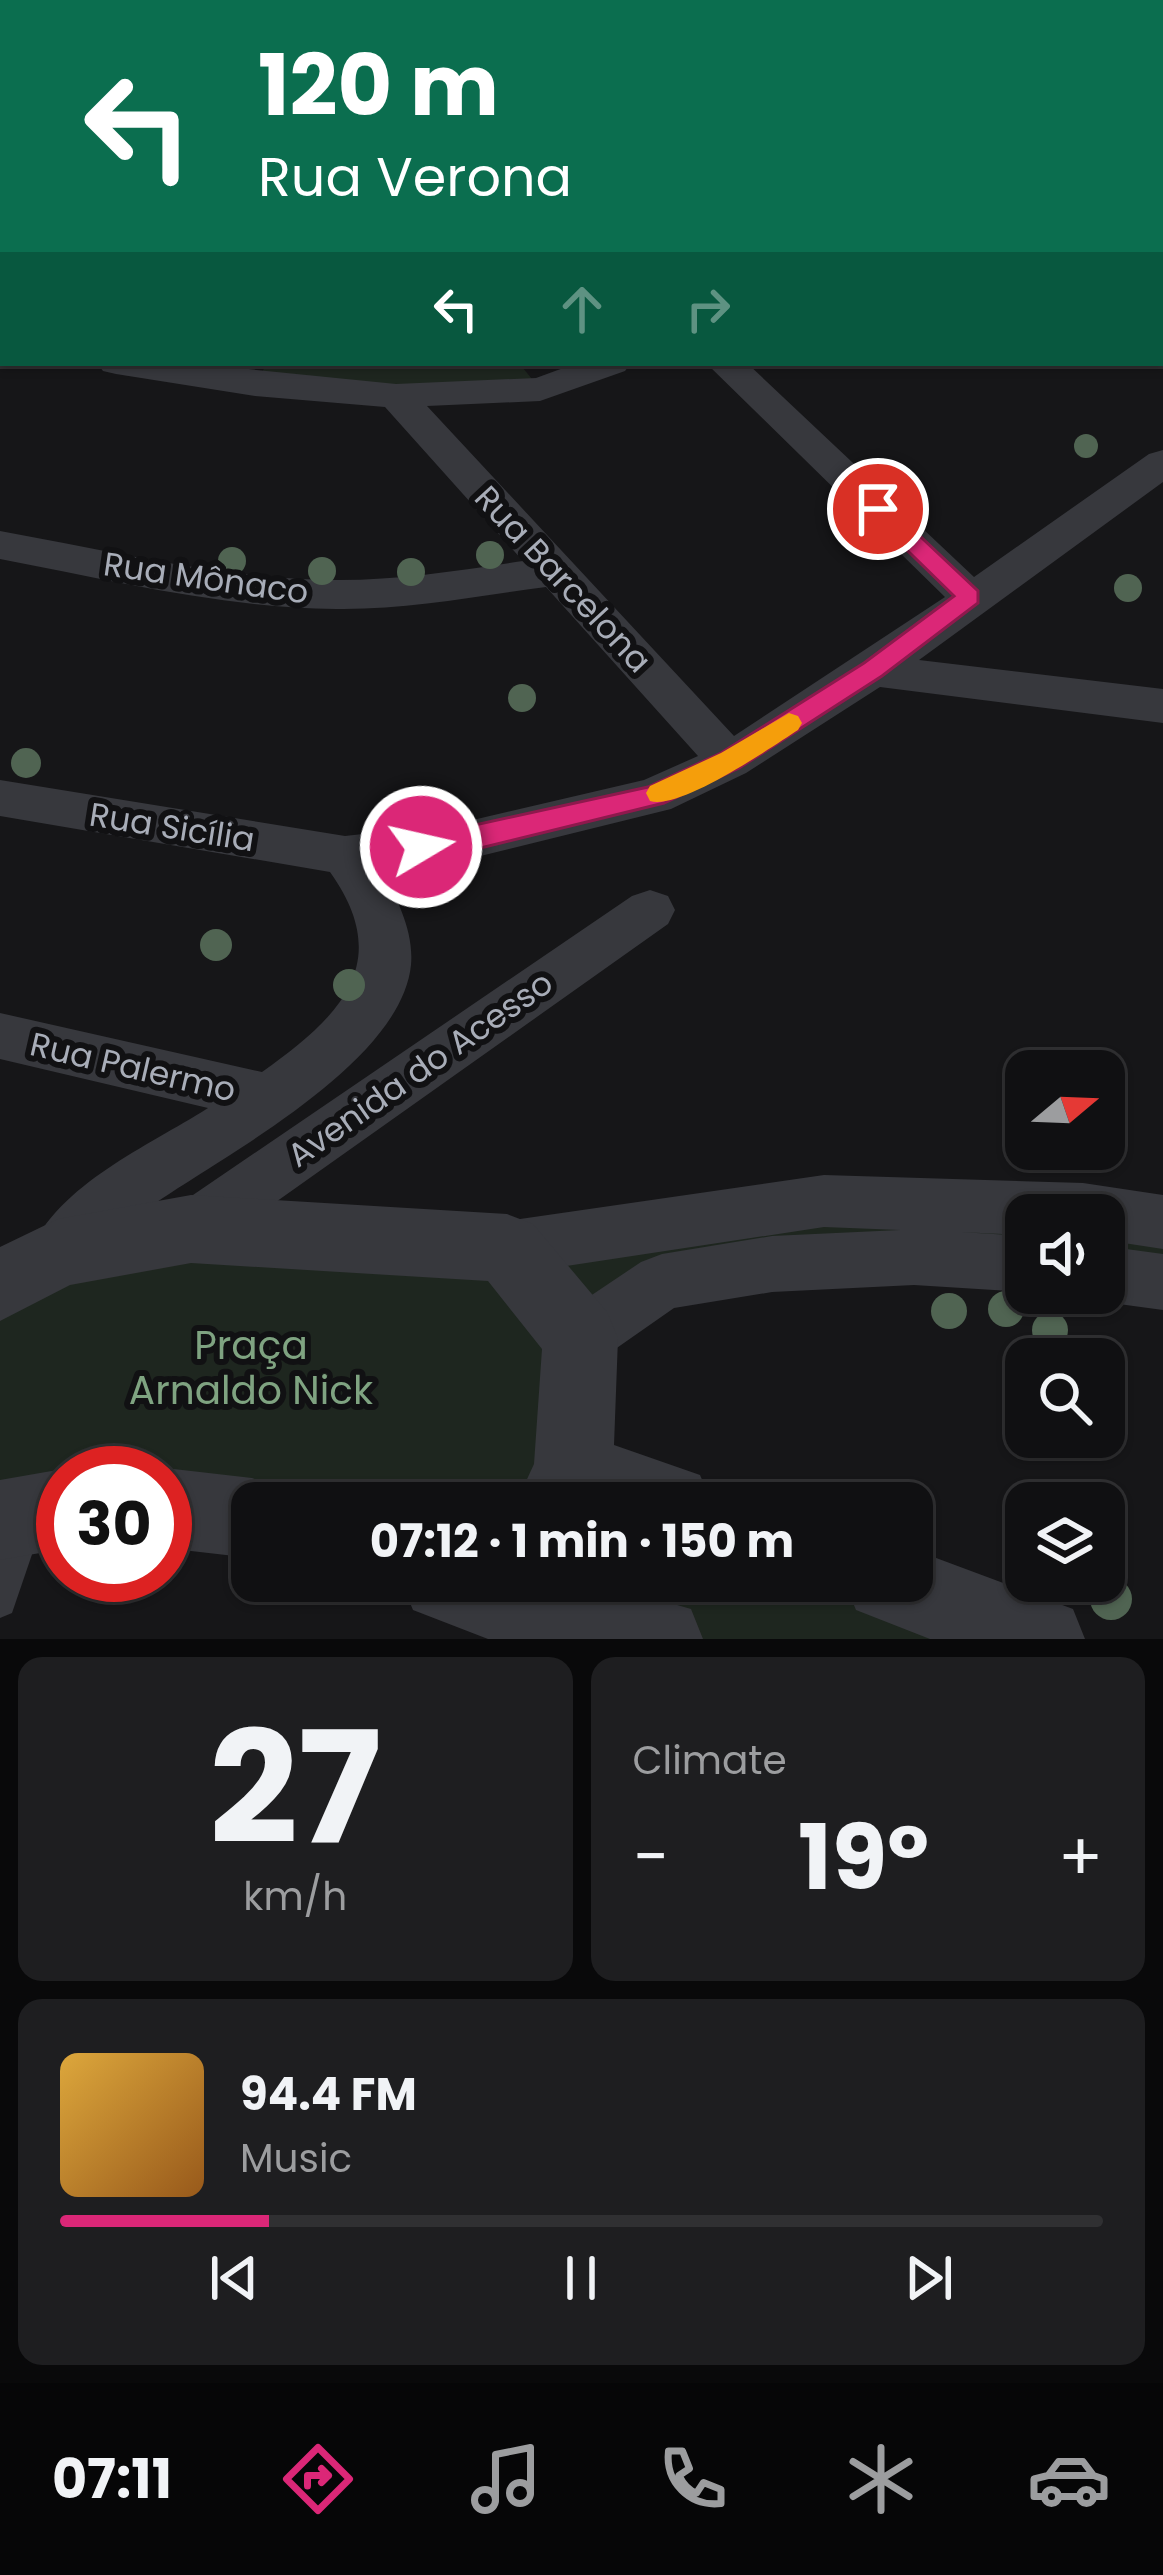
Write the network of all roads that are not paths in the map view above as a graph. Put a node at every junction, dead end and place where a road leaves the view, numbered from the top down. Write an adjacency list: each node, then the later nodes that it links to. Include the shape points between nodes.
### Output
1 (156, 366): 4 (street)
2 (593, 366): 5 (street)
3 (728, 366): 10 (street)
4 (261, 374): 6 (street)
5 (529, 376): 6 (street)
6 (396, 396): 9 (street, Rua Barcelona)
7 (1163, 463): 10 (street, Rua Sicília)
8 (0, 545): 9 (street, Rua Mônaco, via 312,595)
9 (556, 571): 13 (street, Rua Barcelona)
10 (970, 597): 11 (street, Rua Sicília)
11 (873, 670): 12 (street); 13 (street, Rua Sicília)
12 (1163, 706)
13 (730, 760): 15 (street, Rua Sicília, via 654,796 460,842)
14 (0, 798): 15 (street, Rua Sicília)
15 (344, 855): 18 (street, via 366,882 376,914 382,981 347,1031)
16 (650, 910): 20 (street, Avenida do Acesso)
17 (0, 1036): 18 (street, Rua Palermo)
18 (266, 1097): 23 (street, via 100,1209)
19 (1163, 1222): 21 (street, via 1083,1210 824,1201)
20 (191, 1228): 21 (street); 23 (street)
21 (507, 1248): 26 (street)
22 (1005, 1263): 26 (street, via 914,1257 684,1278 662,1282)
23 (29, 1270)
24 (1125, 1277): 25 (street)
25 (1163, 1282)
26 (580, 1338): 27 (street)
27 (565, 1482)
28 (192, 1511): 30 (street)
29 (31, 1514): 32 (lane)
30 (231, 1516)
31 (933, 1599): 35 (street)
32 (0, 1601)
33 (527, 1602): 34 (street)
34 (661, 1639)
35 (1043, 1639)

